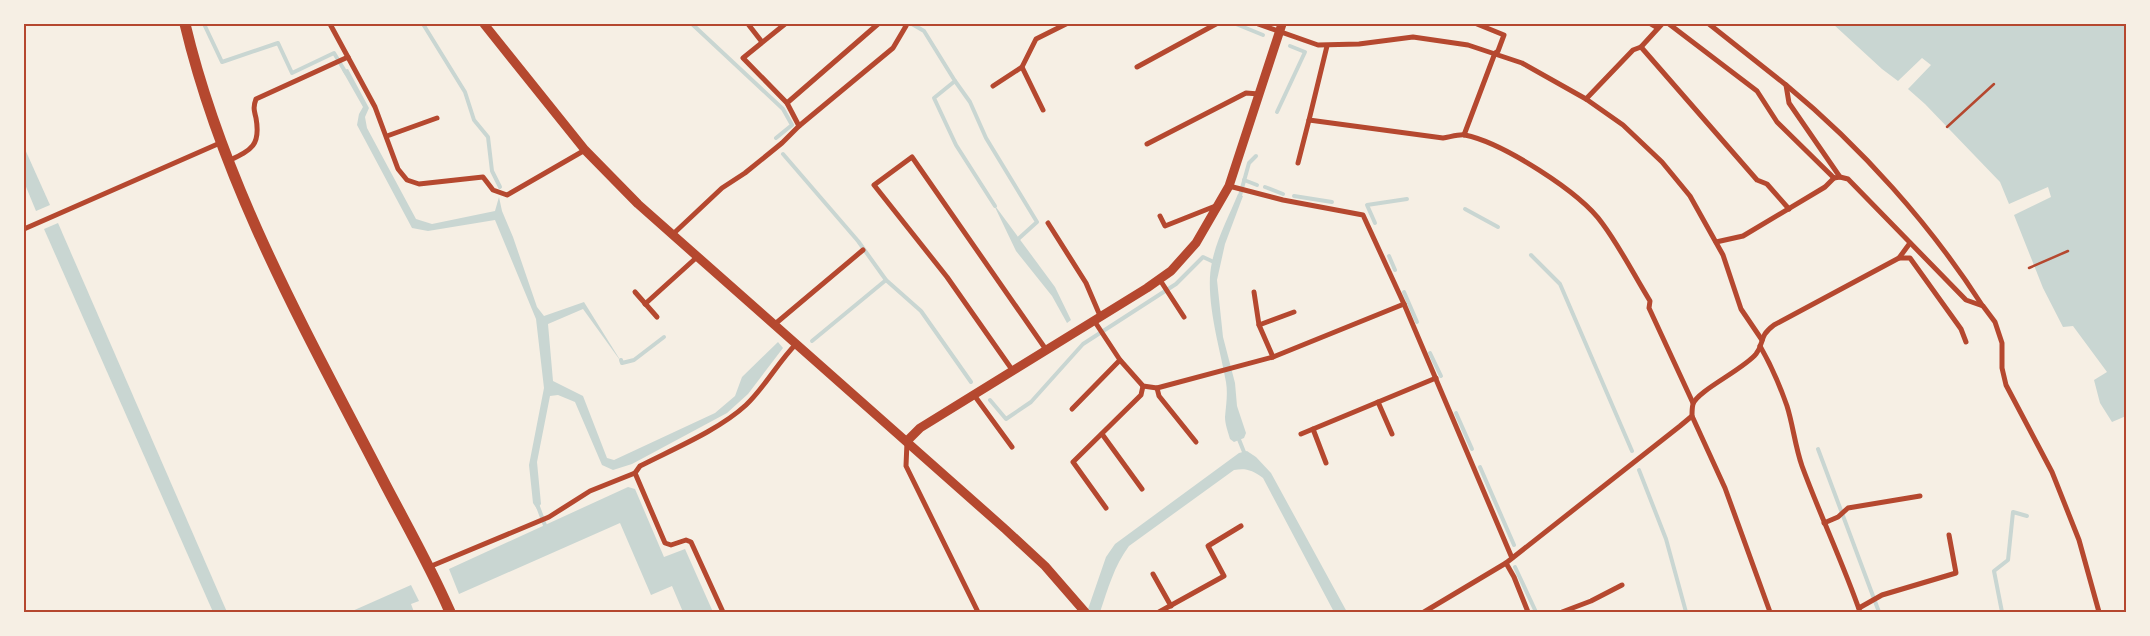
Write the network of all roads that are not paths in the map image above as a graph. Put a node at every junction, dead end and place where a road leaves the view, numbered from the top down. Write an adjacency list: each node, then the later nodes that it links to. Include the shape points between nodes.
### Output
1 (184, 24): 35 (highway)
2 (330, 24): 21 (street)
3 (484, 24): 37 (street)
4 (748, 24): 17 (street)
5 (785, 24): 17 (street)
6 (878, 24): 28 (street)
7 (904, 24): 32 (street, via 906,26 893,48)
8 (1066, 24): 22 (street, via 1036,39)
9 (1216, 24): 23 (street)
10 (1258, 24): 16 (street)
11 (1477, 24): 20 (street, via 1504,35)
12 (1651, 24): 15 (street)
13 (1669, 24): 40 (street, via 1757,91 1777,122)
14 (1709, 24): 24 (street)
15 (1660, 26): 19 (street)
16 (1281, 28): 18 (street); 26 (street)
17 (762, 42): 28 (street, via 742,58)
18 (1327, 46): 20 (street, via 1413,37 1468,44); 31 (street)
19 (1641, 47): 27 (street, via 1633,50); 43 (street, via 1757,180 1767,184)
20 (1495, 54): 27 (street, via 1522,63); 33 (street)
21 (348, 57): 34 (street); 38 (street, via 256,99 253,107 257,140 253,147)
22 (1022, 67): 25 (street); 29 (street)
23 (1137, 67)
24 (1786, 85): 40 (street, via 1789,103); 58 (street, via 1845,139 1916,214 1959,269)
25 (993, 86)
26 (1260, 94): 36 (street, via 1246,93); 41 (street)
27 (1586, 99): 48 (street, via 1622,125 1662,162 1690,196)
28 (787, 103): 32 (street)
29 (1043, 110)
30 (437, 118): 34 (street)
31 (1309, 120): 33 (street, via 1443,138); 39 (street)
32 (798, 126): 47 (street, via 782,143 722,188)
33 (1464, 135): 78 (street, via 1510,154 1555,180 1602,222 1650,301 1649,308)
34 (387, 136): 37 (street, via 398,169 407,180 419,184 483,177 493,190 507,195)
35 (220, 143): 38 (highway); 46 (street)
36 (1147, 144)
37 (585, 150): 47 (street)
38 (227, 161): 98 (highway, via 291,302)
39 (1298, 163)
40 (1837, 178): 43 (street); 49 (street, via 1848,179)
41 (1233, 187): 42 (street); 57 (street, via 1364,215)
42 (1219, 205): 44 (street, via 1166,226); 53 (street, via 1196,243)
43 (1789, 209): 48 (street, via 1743,236)
44 (1160, 216)
45 (1048, 223): 62 (street, via 1086,283)
46 (24, 229)
47 (672, 235): 51 (street)
48 (1716, 242): 65 (street, via 1741,309)
49 (1910, 243): 52 (street); 58 (street, via 1966,300)
50 (862, 250): 63 (street)
51 (697, 257): 56 (street); 63 (street)
52 (1899, 258): 65 (street, via 1774,325 1764,333); 66 (street, via 1910,258 1961,329)
53 (1162, 284): 61 (street); 62 (street)
54 (635, 292): 56 (street)
55 (1254, 292): 64 (street)
56 (646, 304): 60 (street)
57 (1404, 304): 70 (street); 73 (street)
58 (1982, 306): 112 (street, via 1994,322 2002,343 2006,385 2052,472 2069,514)
59 (1294, 312): 64 (street)
60 (658, 317)
61 (1184, 318)
62 (1099, 323): 69 (street); 71 (street)
63 (775, 324): 67 (street)
64 (1259, 324): 70 (street)
65 (1762, 340): 68 (street)
66 (1966, 342)
67 (797, 343): 85 (street); 89 (street, via 754,397 728,419 640,466)
68 (1760, 346): 78 (street, via 1739,370 1698,397); 93 (street, via 1787,406 1801,463)
69 (1047, 350): 72 (street); 72 (street, via 912,156 874,185 947,277)
70 (1273, 357): 75 (street)
71 (1120, 360): 74 (street); 79 (street)
72 (1013, 371): 76 (street)
73 (1436, 378): 77 (street); 96 (street)
74 (1143, 386): 75 (street); 82 (street, via 1140,395)
75 (1156, 388): 86 (street)
76 (974, 395): 85 (street, via 920,428); 87 (street)
77 (1378, 402): 81 (street); 84 (street)
78 (1693, 404): 80 (street)
79 (1072, 409)
80 (1692, 416): 96 (street); 111 (street, via 1725,488)
81 (1313, 429): 83 (street); 88 (street)
82 (1102, 434): 90 (street); 92 (street, via 1073,462)
83 (1301, 434)
84 (1392, 434)
85 (907, 441): 104 (street, via 1038,560); 106 (street, via 906,466)
86 (1196, 442)
87 (1012, 447)
88 (1326, 463)
89 (635, 473): 98 (street, via 590,491 549,517); 105 (street, via 665,543 691,542)
90 (1142, 488)
91 (1920, 496): 93 (street, via 1848,508 1838,517)
92 (1106, 508)
93 (1824, 522): 103 (street)
94 (1241, 526): 101 (street, via 1208,546 1224,576)
95 (1949, 535): 103 (street, via 1956,573 1876,599)
96 (1512, 558): 97 (street)
97 (1506, 563): 108 (street); 109 (street)
98 (428, 567): 102 (highway)
99 (1153, 574): 101 (street)
100 (1622, 585): 110 (street)
101 (1171, 606): 107 (street)
102 (448, 608)
103 (1860, 610)
104 (1084, 611)
105 (723, 612)
106 (978, 612)
107 (1159, 612)
108 (1424, 612)
109 (1528, 612)
110 (1562, 612)
111 (1770, 612)
112 (2099, 612)

